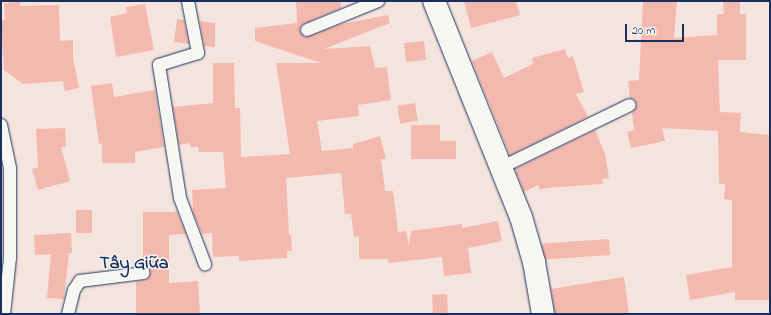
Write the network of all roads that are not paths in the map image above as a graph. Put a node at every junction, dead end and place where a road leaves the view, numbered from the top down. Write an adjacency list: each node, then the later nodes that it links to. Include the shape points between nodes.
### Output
1 (188, 1): 8 (lane, via 198,53 159,65 180,198)
2 (378, 1): 4 (lane)
3 (434, 1): 7 (street)
4 (307, 30)
5 (630, 105): 7 (lane)
6 (1, 126): 10 (lane, via 10,168)
7 (500, 168): 12 (street, via 529,241)
8 (205, 264)
9 (144, 273): 11 (lane, via 80,281 74,290)
10 (7, 313)
11 (68, 314)
12 (543, 314)

